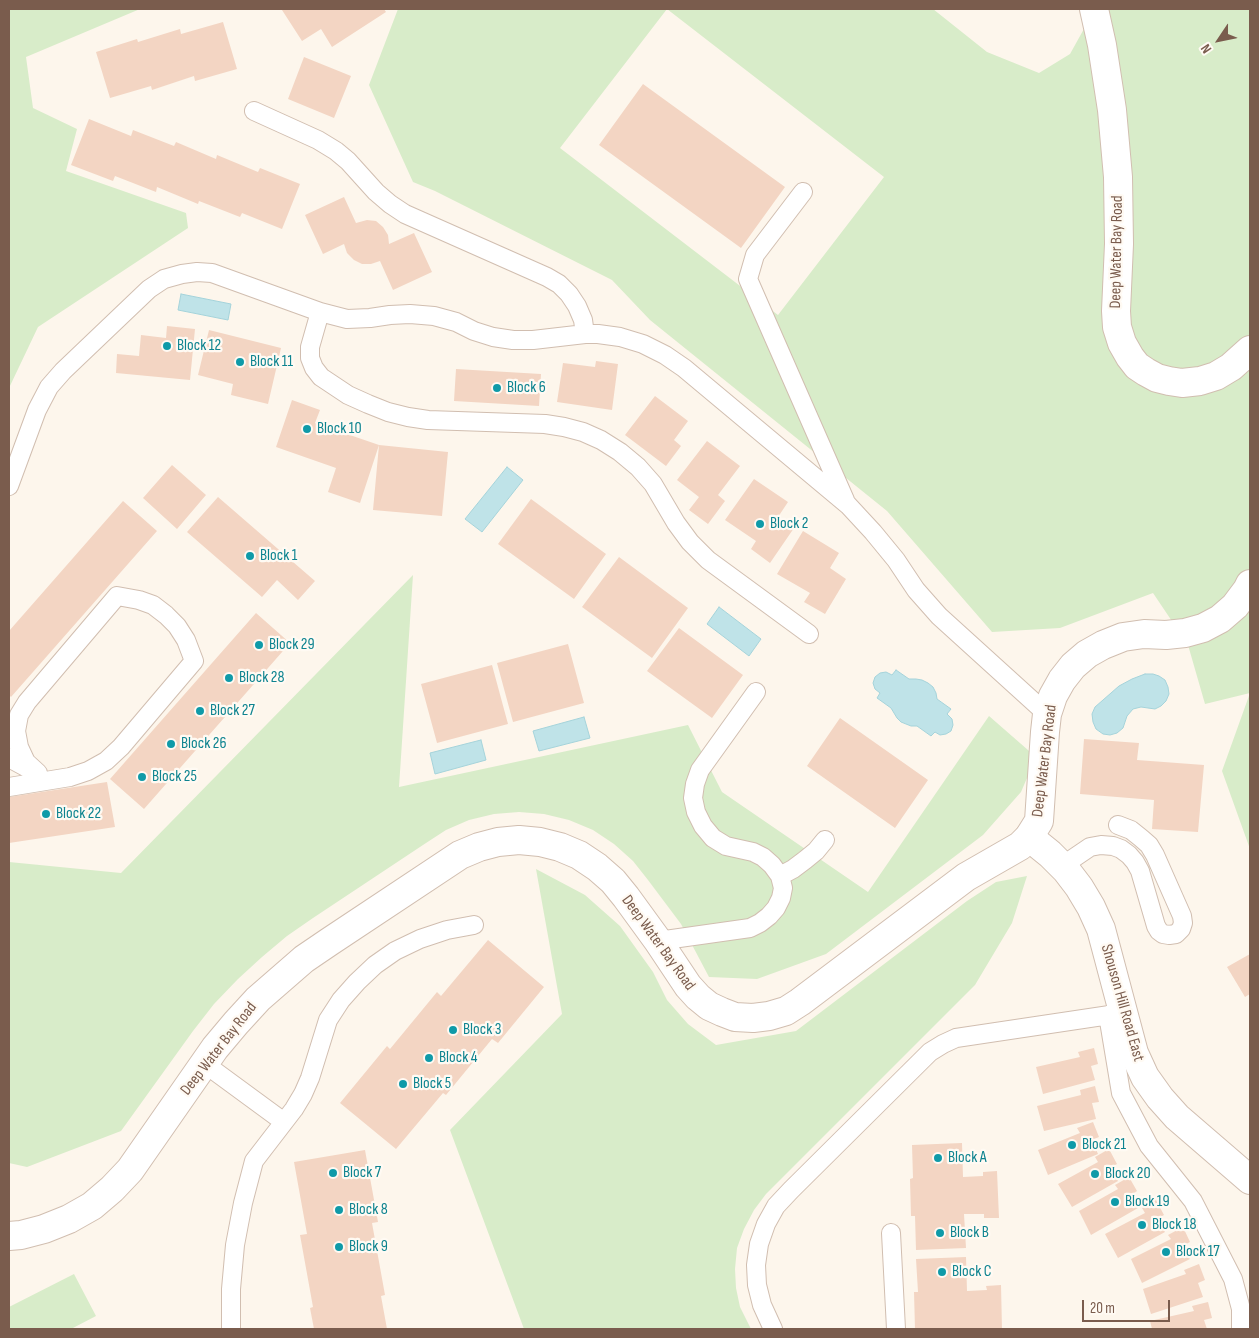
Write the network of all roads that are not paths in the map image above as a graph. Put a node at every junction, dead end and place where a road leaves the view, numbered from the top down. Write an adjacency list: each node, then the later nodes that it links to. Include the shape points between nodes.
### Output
1 (1094, 9): 6 (street, Deep Water Bay Road, via 1111,101 1118,177 1116,311 1122,343 1137,366 1146,372 1157,378 1182,383 1216,376)
2 (254, 111): 5 (lane, via 336,151 376,192 405,214 559,284 577,306)
3 (803, 192): 8 (lane, via 755,255 748,279)
4 (320, 312): 5 (lane, via 348,318 410,314 434,316 493,337 513,340); 7 (lane, via 212,273 197,272 164,279 149,289 50,386 37,410); 10 (lane, via 310,358 321,377 348,395 408,417 545,424 583,432 601,440 638,467 653,484 685,535 708,560)
5 (586, 334): 8 (lane, via 620,337 664,354)
6 (1250, 350)
7 (9, 486)
8 (848, 505): 12 (lane, via 939,616)
9 (1250, 584): 12 (street, Deep Water Bay Road, via 1235,606 1203,628 1185,633 1123,637 1087,654 1062,680)
10 (808, 634)
11 (756, 692): 20 (lane, via 700,770 694,798 696,812 713,838 726,846 763,857)
12 (1047, 714): 17 (street, Deep Water Bay Road, via 1039,821)
13 (9, 758): 14 (lane)
14 (44, 777): 14 (lane, via 70,777 106,761 194,661 178,626 166,614 138,600 117,596 27,702 16,731 19,747 26,762); 15 (lane)
15 (9, 787)
16 (1118, 825): 19 (lane, via 1141,838 1155,855 1182,916 1181,930 1176,934 1159,931 1140,870 1122,849 1101,845 1090,847)
17 (1028, 837): 19 (street, Shouson Hill Road East); 22 (street, Deep Water Bay Road, via 1020,846 966,877 800,1002 770,1016 735,1017 709,1006 688,986)
18 (825, 840): 20 (lane, via 805,860)
19 (1062, 866): 23 (street, Shouson Hill Road East, via 1092,907 1100,930)
20 (780, 876): 22 (lane, via 781,898 776,908 760,923 750,928)
21 (474, 925): 25 (lane, via 420,938 395,951 357,982 328,1020 310,1078)
22 (658, 941): 24 (street, Deep Water Bay Road, via 613,881 579,855 540,842 519,840 479,847 442,866 280,978 236,1023)
23 (1115, 1014): 26 (street, Shouson Hill Road East, via 1145,1077 1160,1098 1177,1117); 30 (lane, via 956,1038 930,1052 776,1206 759,1244 756,1265 762,1305); 32 (lane, via 1121,1094 1149,1146 1193,1201 1229,1270 1241,1309)
24 (205, 1064): 25 (lane); 28 (street, Deep Water Bay Road, via 130,1170 112,1189 69,1219 44,1229)
25 (284, 1122): 29 (lane, via 254,1161 243,1203 235,1245)
26 (1250, 1180)
27 (892, 1233): 31 (lane)
28 (9, 1236)
29 (231, 1329)
30 (773, 1329)
31 (896, 1329)
32 (1241, 1329)

